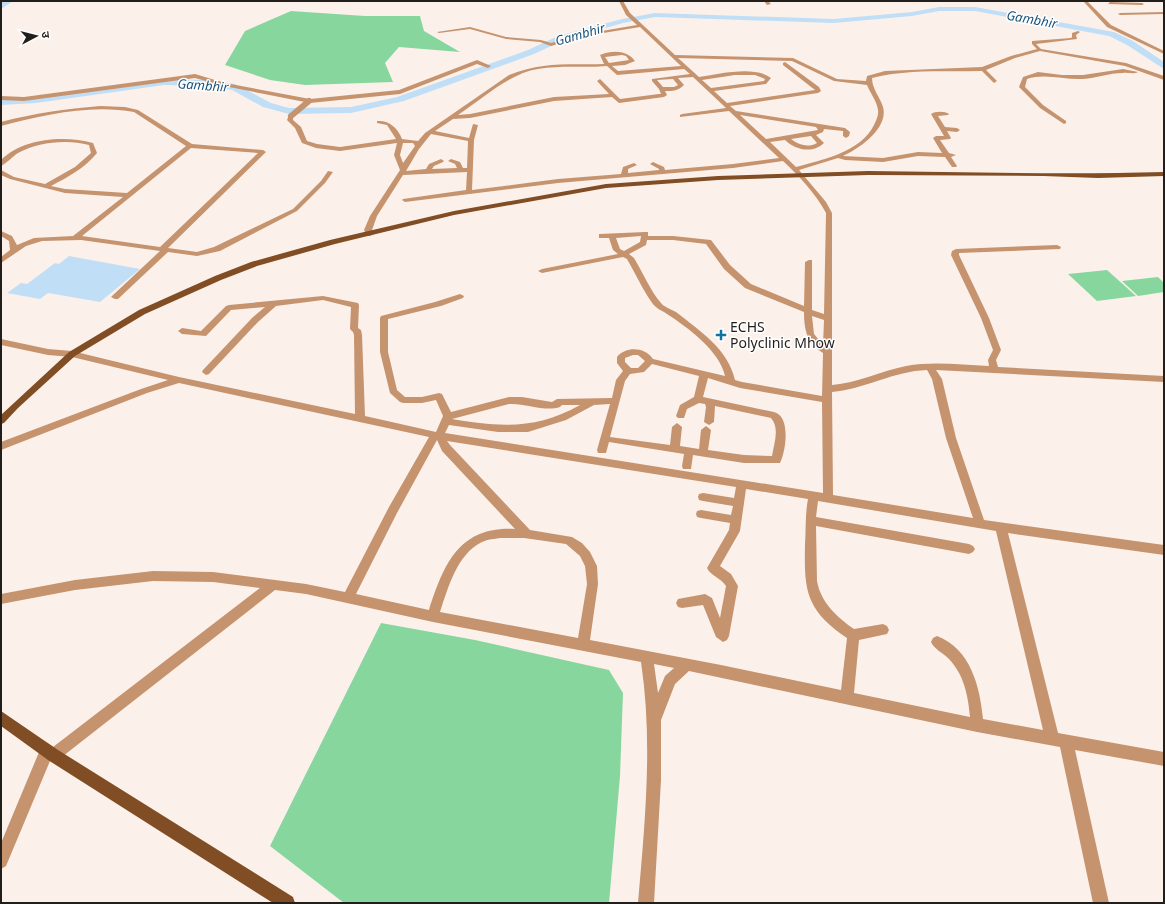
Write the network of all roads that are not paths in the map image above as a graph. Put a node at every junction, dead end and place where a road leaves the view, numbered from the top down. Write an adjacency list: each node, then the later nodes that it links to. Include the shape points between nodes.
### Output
1 (620, 1): 9 (street)
2 (1085, 1): 14 (street, via 1109,26)
3 (1110, 3): 4 (street)
4 (1131, 4): 5 (street); 6 (street)
5 (1142, 4)
6 (1150, 13): 7 (street); 8 (street)
7 (1164, 13)
8 (1120, 14)
9 (640, 26): 10 (street, via 584,35 551,45 541,41 506,38 470,28); 15 (street)
10 (439, 32)
11 (1078, 32): 13 (street, via 1074,34 1075,38 1071,39 1034,42)
12 (1071, 48): 13 (street)
13 (1040, 50): 20 (street); 23 (street, via 1085,55)
14 (1164, 53)
15 (674, 56): 19 (street); 26 (street, via 793,60 836,80)
16 (608, 64): 16 (street, via 602,56 622,53 628,55 632,61); 19 (street, via 617,73); 35 (street, via 554,65 526,70 511,76)
17 (785, 64): 32 (street, via 818,91)
18 (488, 66): 30 (street, via 477,62 400,92 310,102 195,76 24,99)
19 (686, 67): 22 (street)
20 (983, 69): 25 (street); 26 (street, via 885,73 869,77)
21 (674, 77): 22 (street); 27 (street, via 680,87); 27 (street, via 654,80)
22 (696, 77): 28 (street); 28 (street, via 752,72 768,78 766,82)
23 (1164, 78): 37 (street, via 1129,71 1083,77 1038,74 1025,78 1022,87 1046,111)
24 (600, 81): 29 (street)
25 (994, 81)
26 (869, 83): 53 (street, via 881,112 877,127 857,147)
27 (662, 89): 29 (street, via 664,95 619,101)
28 (709, 90): 32 (street)
29 (612, 95): 35 (street, via 554,99 470,116)
30 (1, 98)
31 (309, 101): 48 (street, bridge, via 291,116 290,120 298,126 302,139 310,145 340,149)
32 (730, 109): 34 (street); 40 (street); 49 (street)
33 (946, 114): 41 (street, via 934,114)
34 (682, 116)
35 (452, 117): 43 (street)
36 (379, 122): 48 (street, via 388,124)
37 (1064, 122)
38 (1, 124): 51 (street, via 59,111 125,109 136,111)
39 (475, 125): 47 (street)
40 (818, 126): 44 (street, via 821,131); 45 (street, via 845,130)
41 (943, 129): 42 (street); 52 (street, via 948,138 936,138)
42 (957, 130)
43 (430, 132): 47 (street); 50 (street)
44 (812, 134): 46 (street); 46 (street, via 822,142 819,145 803,148)
45 (846, 136)
46 (786, 138): 49 (street)
47 (471, 140): 62 (street)
48 (400, 141): 50 (street, via 412,141); 63 (street, via 397,155)
49 (765, 141): 54 (street)
50 (417, 145): 63 (street)
51 (190, 146): 73 (street); 82 (street, via 263,152)
52 (950, 155): 53 (street, via 918,154 883,160); 60 (street)
53 (838, 156): 68 (street)
54 (784, 159): 67 (street); 68 (street)
55 (441, 161): 64 (street, via 431,165)
56 (451, 161): 61 (street, via 458,163)
57 (1, 164): 71 (street, via 15,152 36,144 91,144 94,153 90,158)
58 (653, 164): 67 (street, via 662,168)
59 (634, 165): 70 (street, via 625,168)
60 (954, 166)
61 (462, 170): 62 (street); 64 (street)
62 (470, 170): 72 (street)
63 (402, 171): 64 (street); 76 (street, via 372,218 368,230)
64 (428, 171)
65 (1, 172): 71 (street, via 12,178)
66 (330, 172): 82 (street, via 295,210 217,249 197,254)
67 (662, 172): 70 (street)
68 (798, 173): 69 (main road, via 1098,176); 76 (main road, via 606,186 516,200); 92 (street, via 824,203 829,213)
69 (1164, 174)
70 (624, 175): 72 (street)
71 (46, 186): 73 (street, via 65,191)
72 (470, 192): 74 (street)
73 (129, 195): 79 (street)
74 (405, 200)
75 (1, 233): 83 (street, via 13,240)
76 (370, 234): 96 (main road, via 254,264 218,278 142,312)
77 (602, 236): 78 (street)
78 (612, 236): 80 (street, via 645,234); 84 (street, via 617,250)
79 (75, 238): 82 (street); 83 (street, via 34,240)
80 (645, 238): 84 (street, via 644,243); 91 (street, via 708,242 727,267 748,286)
81 (1057, 247): 99 (street, via 956,251 955,255 997,350 992,360)
82 (164, 249): 89 (street)
83 (14, 250): 85 (street)
84 (625, 254): 87 (street); 105 (street, via 630,258 658,305 701,336 720,355 728,369)
85 (1, 261)
86 (809, 262): 91 (street)
87 (542, 271)
88 (460, 296): 113 (street, via 384,318 384,352 393,391 403,400 422,400 440,396)
89 (115, 297)
90 (274, 304): 93 (street, via 229,308 203,334); 101 (street, via 255,320); 114 (street, via 322,298 355,305 354,329 358,335)
91 (808, 311): 92 (street); 95 (street, via 812,339 817,346)
92 (828, 319): 95 (street)
93 (182, 331)
94 (1, 342): 96 (street, via 48,352)
95 (827, 351): 106 (street)
96 (72, 354): 104 (street); 115 (main road)
97 (650, 361): 100 (street, via 646,368 639,372); 100 (street, via 642,353 626,354 621,358 621,362); 102 (street)
98 (930, 367): 99 (street); 106 (street, via 902,370 838,389); 133 (street, via 937,379 951,438)
99 (994, 370): 103 (street)
100 (628, 371): 110 (street, via 621,380)
101 (206, 372)
102 (704, 374): 105 (street); 107 (street)
103 (1164, 379)
104 (180, 380): 114 (street); 119 (street, via 144,391)
105 (731, 382): 108 (street)
106 (826, 389): 108 (street)
107 (698, 399): 111 (street); 112 (street, via 683,408)
108 (827, 400): 128 (street)
109 (593, 401): 110 (street); 113 (street, via 548,406 516,400 480,407); 113 (street, via 555,421 527,429 506,429)
110 (616, 401): 121 (street)
111 (708, 401): 123 (street, via 711,406); 123 (street, via 774,415 778,418 781,429 776,460 744,460)
112 (681, 416)
113 (447, 418): 117 (street)
114 (360, 419): 117 (street)
115 (1, 420)
116 (678, 427): 120 (street)
117 (437, 435): 125 (street); 135 (street); 139 (street, via 393,510)
118 (613, 440): 120 (street)
119 (1, 446)
120 (674, 448): 122 (street)
121 (602, 450)
122 (689, 451): 123 (street); 124 (street)
123 (702, 453)
124 (686, 466)
125 (742, 484): 126 (street); 129 (street)
126 (814, 495): 128 (street); 132 (street)
127 (702, 497): 129 (street)
128 (828, 498): 133 (street)
129 (739, 503): 131 (street)
130 (701, 514): 131 (street)
131 (736, 520): 141 (street, via 732,536 713,568 721,572 732,586 723,636 705,599)
132 (811, 521): 136 (street); 144 (street, via 811,582 825,612 837,625)
133 (980, 523): 134 (street)
134 (1001, 527): 137 (street); 153 (street)
135 (526, 534): 142 (street, via 495,535 471,543 457,559 446,580); 146 (street, via 571,541 582,551 591,565 589,610)
136 (969, 549)
137 (1164, 550)
138 (273, 585): 139 (street); 140 (street, via 213,577 153,576 75,585); 154 (street)
139 (348, 598): 142 (street)
140 (1, 599)
141 (682, 603)
142 (433, 616): 146 (street)
143 (883, 630): 144 (street)
144 (852, 635): 149 (street)
145 (937, 642): 152 (street, via 960,661 969,676)
146 (583, 645): 147 (street)
147 (647, 657): 148 (street); 150 (street)
148 (686, 665): 149 (street); 150 (street, via 670,680)
149 (847, 698): 152 (street)
150 (655, 716): 158 (street, via 654,790)
151 (1, 718): 154 (main road)
152 (977, 725): 153 (street)
153 (1059, 739): 155 (street); 159 (street)
154 (50, 752): 156 (street); 157 (main road)
155 (1164, 759)
156 (1, 861)
157 (287, 903)
158 (646, 903)
159 (1101, 903)

